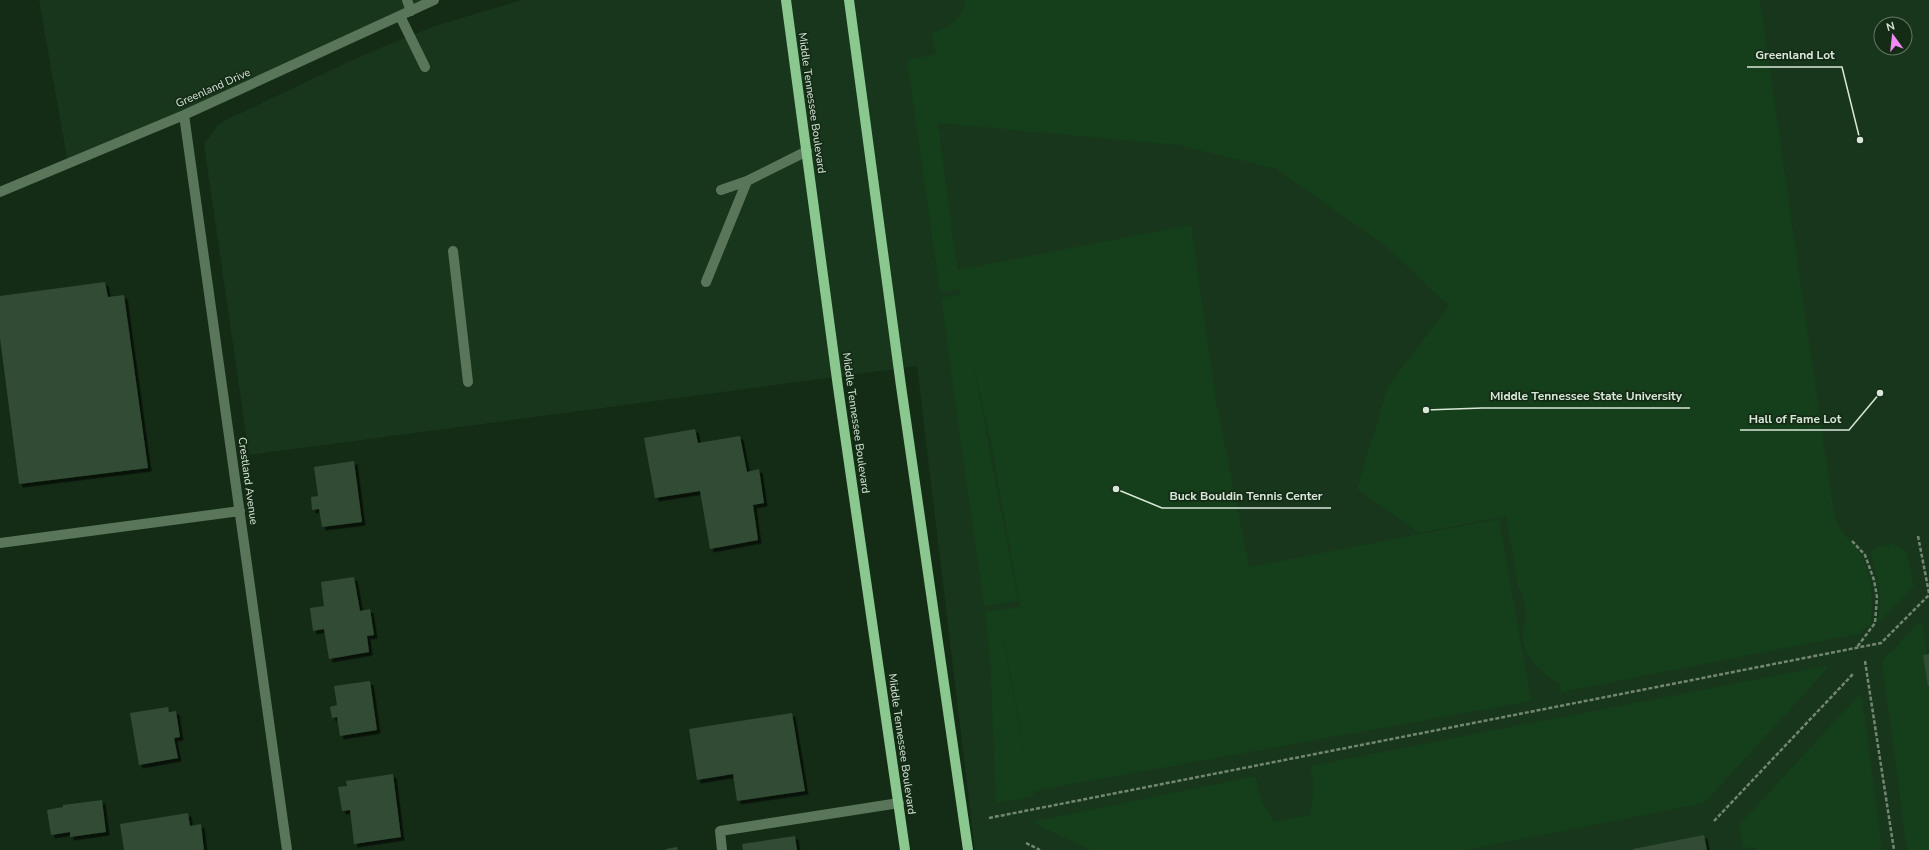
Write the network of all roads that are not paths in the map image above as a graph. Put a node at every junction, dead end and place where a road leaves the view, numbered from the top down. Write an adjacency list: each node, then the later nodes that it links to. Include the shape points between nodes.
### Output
1 (407, 0): 5 (street)
2 (434, 0): 5 (street, Greenland Drive)
3 (786, 0): 9 (main road, Middle Tennessee Boulevard)
4 (849, 0): 22 (main road, via 901,386)
5 (411, 10): 6 (street, Greenland Drive)
6 (400, 16): 7 (street); 8 (street, Greenland Drive)
7 (425, 67)
8 (184, 114): 12 (street, Greenland Drive); 16 (street, Crestland Avenue)
9 (807, 151): 10 (street); 18 (main road, Middle Tennessee Boulevard, via 838,387)
10 (747, 181): 11 (street); 14 (street)
11 (721, 190)
12 (0, 192)
13 (453, 251): 15 (street)
14 (706, 282)
15 (468, 382)
16 (240, 511): 17 (street); 19 (street, Crestland Avenue)
17 (0, 543)
18 (899, 803): 20 (street, via 720,831); 21 (main road, Middle Tennessee Boulevard)
19 (287, 850)
20 (722, 850)
21 (905, 850)
22 (968, 850)

